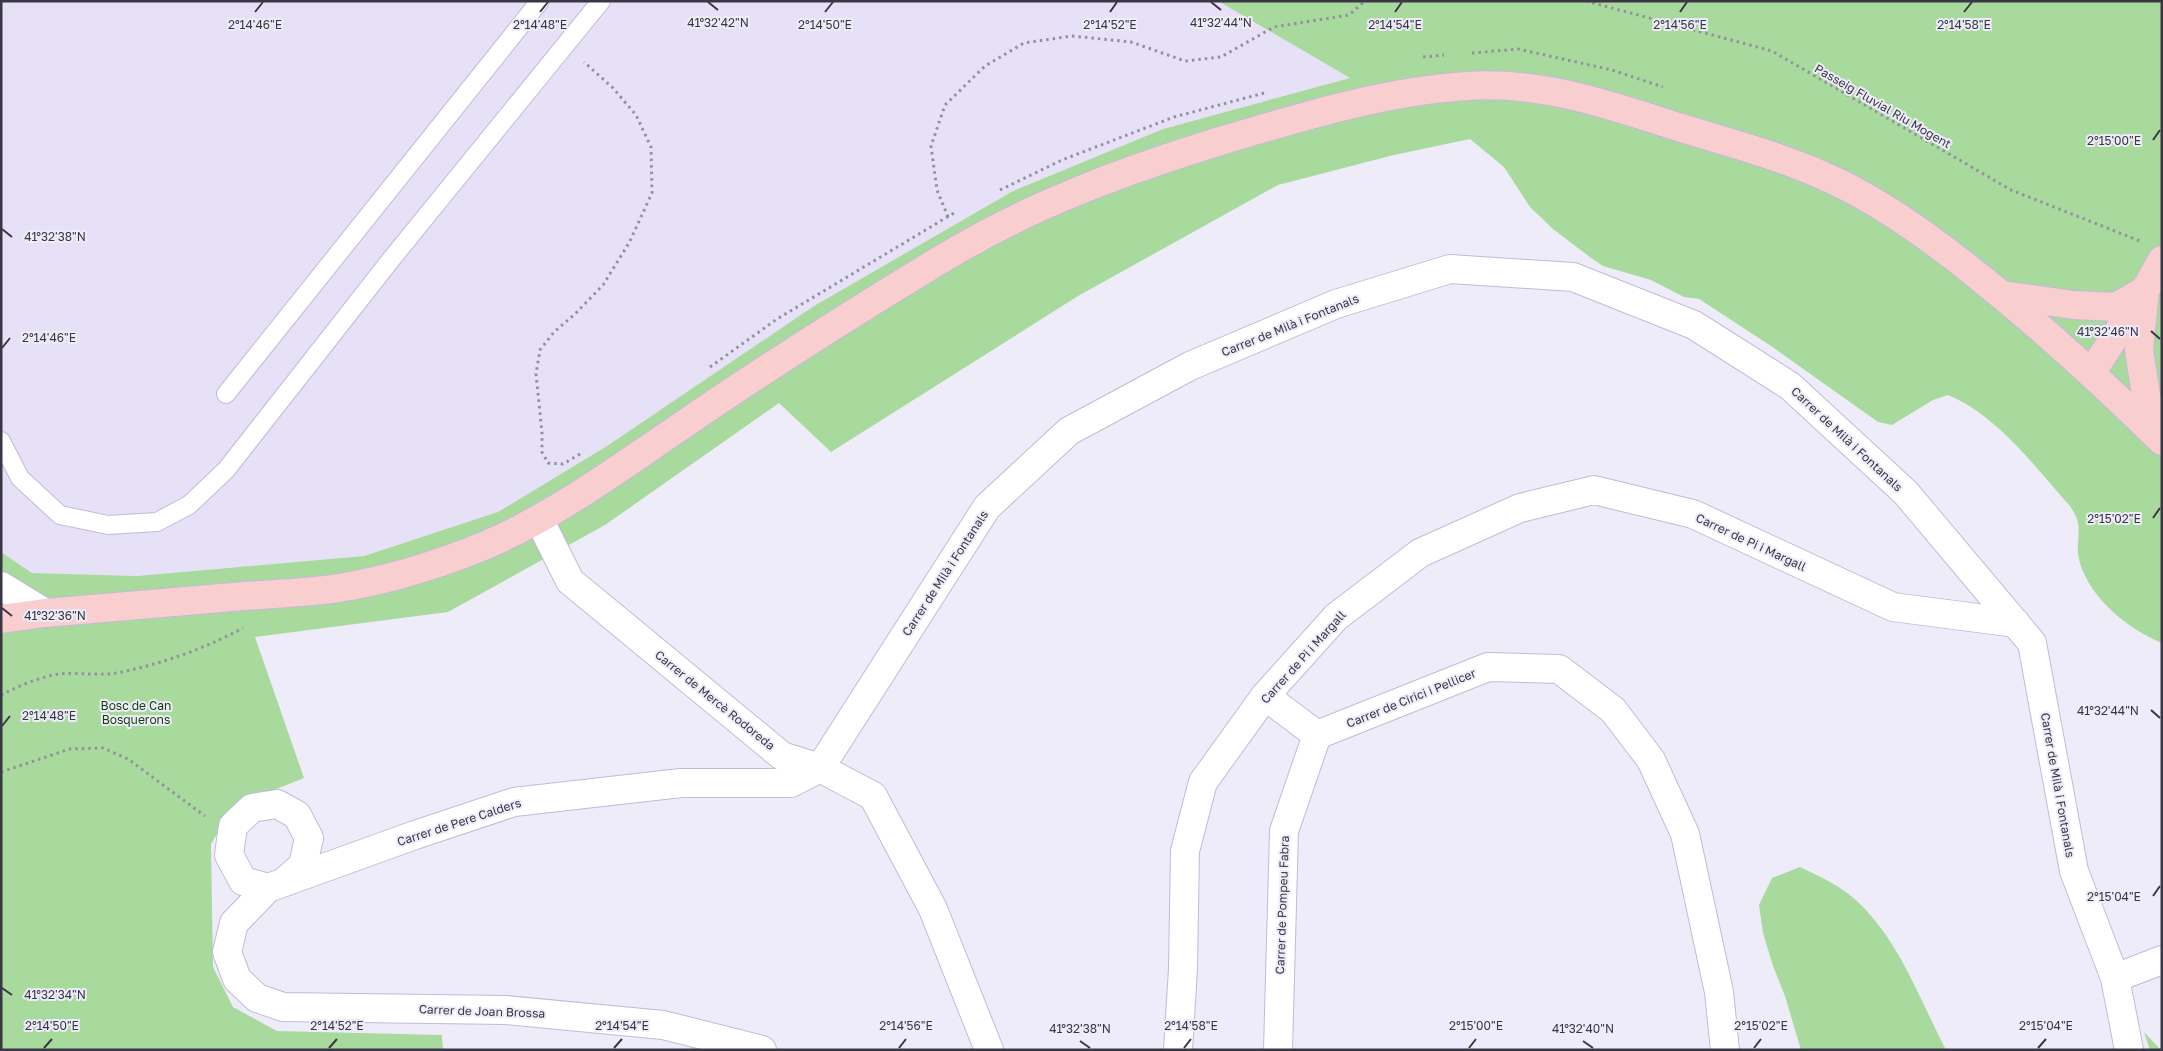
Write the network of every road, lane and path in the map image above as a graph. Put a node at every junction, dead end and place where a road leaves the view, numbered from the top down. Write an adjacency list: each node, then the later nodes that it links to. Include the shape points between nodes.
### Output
1 (540, 1): 10 (lane)
2 (601, 1): 12 (lane, via 393,257 226,470 189,505 157,522 108,525 60,515 20,478)
3 (1365, 1): 5 (path, via 1349,15 1274,27 1221,57 1184,61 1131,42 1072,36 1024,43 985,66 945,105 931,146 936,190)
4 (1586, 1): 6 (path, Passeig Fluvial Riu Mogent, via 1772,51 2011,190)
5 (948, 217)
6 (2156, 257): 7 (street)
7 (2146, 290): 8 (street, via 2116,308); 9 (street); 11 (street, via 2139,350 2147,401)
8 (2002, 295): 9 (street); 14 (street, via 1945,249 1883,207 1806,168 1599,101 1515,86 1471,85 1426,90 1280,123 1162,159 1106,179 1003,224 881,296)
9 (2092, 372): 13 (street)
10 (226, 394)
11 (2162, 427)
12 (1, 441)
13 (2162, 442)
14 (539, 519): 16 (street, via 486,545 394,575 340,588); 23 (street, Carrer de Mercè Rodoreda, via 570,581 782,756)
15 (1, 586): 17 (street)
16 (262, 594): 17 (street); 20 (path, via 259,619 219,641 158,663 115,673 59,674 20,685)
17 (45, 613): 18 (street)
18 (1, 619)
19 (2016, 623): 21 (street, Carrer de Pi i Margall, via 1892,607 1693,514 1594,490 1520,508 1420,553 1336,616); 23 (street, Carrer de Milà i Fontanals, via 1906,493 1790,386 1694,324 1573,277 1450,269 1336,304 1190,366 1069,431 987,507); 28 (street, Carrer de Milà i Fontanals, via 2032,642 2074,871)
20 (1, 695)
21 (1266, 696): 22 (street); 32 (street, Carrer de Pi i Margall, via 1204,782 1185,851)
22 (1317, 735): 33 (street, Carrer de Pompeu Fabra, via 1284,831); 34 (street, Carrer de Cirici i Pellicer, via 1488,667 1558,669 1613,710 1651,760 1685,834 1719,992)
23 (820, 768): 26 (street, Carrer de Pere Calders, via 791,783 681,783 514,802); 31 (street, Carrer de Mercè Rodoreda, via 873,796 933,909)
24 (1, 772): 25 (path, via 70,749 103,748 128,759 203,815)
25 (234, 825): 26 (street, via 229,856 243,881); 26 (street, via 252,808 276,804 297,815 309,838 303,865)
26 (276, 886): 29 (street, Carrer de Pere Calders, via 234,923 226,952)
27 (2162, 960): 28 (street)
28 (2115, 978): 35 (street, Carrer de Milà i Fontanals)
29 (237, 979): 30 (street, Carrer de Joan Brossa, via 257,998 284,1007 506,1010 663,1025)
30 (762, 1050)
31 (989, 1050)
32 (1178, 1050)
33 (1278, 1050)
34 (1725, 1050)
35 (2129, 1050)

